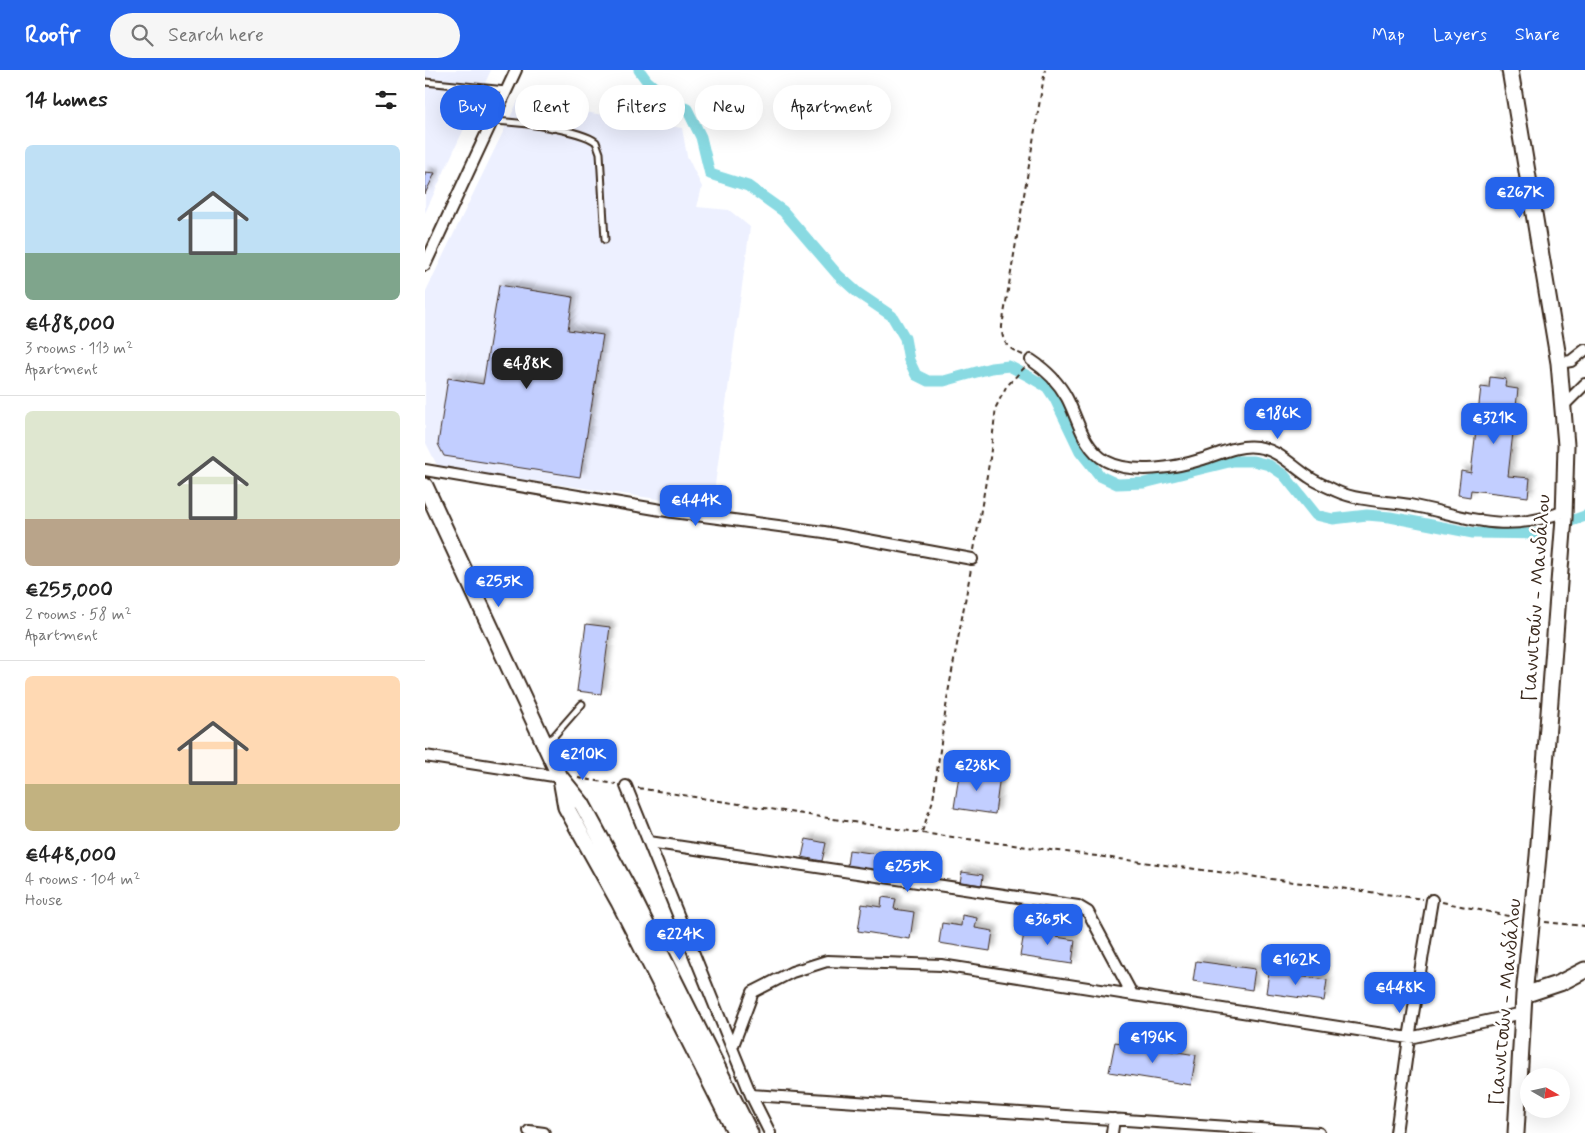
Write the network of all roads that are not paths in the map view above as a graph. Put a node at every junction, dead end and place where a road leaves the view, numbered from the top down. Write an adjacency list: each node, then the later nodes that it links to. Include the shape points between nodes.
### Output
1 (516, 70): 4 (street)
2 (1510, 70): 11 (main road, Γιαννιτσών - Μανδάλου)
3 (425, 82): 4 (lane)
4 (506, 90)
5 (505, 123): 7 (lane, via 572,133 596,142 600,154)
6 (488, 130): 8 (street)
7 (605, 240)
8 (425, 265)
9 (1585, 350): 11 (street, via 1571,361)
10 (1031, 360): 16 (street, via 1056,382 1095,453 1117,465 1140,468 1171,465 1256,446 1279,454 1310,478 1349,495 1491,524 1532,522)
11 (1559, 363): 13 (main road, Γιαννιτσών - Μανδάλου)
12 (1585, 384): 13 (street)
13 (1564, 405): 16 (main road, Γιαννιτσών - Μανδάλου)
14 (425, 470): 17 (street, via 673,512 824,532)
15 (425, 486): 19 (main road)
16 (1565, 512): 27 (main road, Γιαννιτσών - Μανδάλου)
17 (972, 559)
18 (582, 704): 19 (lane)
19 (545, 743): 21 (main road)
20 (425, 756): 21 (street)
21 (561, 777): 36 (main road, via 566,807 619,902); 37 (main road, via 582,804 631,894)
22 (626, 786): 23 (street)
23 (649, 842): 26 (street, via 1078,906 1088,912); 30 (street)
24 (1432, 900): 29 (street)
25 (1585, 970): 27 (main road)
26 (1132, 994): 29 (street); 30 (street, via 941,965 827,960 792,972 753,992)
27 (1524, 995): 28 (main road, Γιαννιτσών - Μανδάλου)
28 (1523, 1013): 29 (street); 42 (main road, Γιαννιτσών - Μανδάλου)
29 (1409, 1038): 41 (street)
30 (732, 1048): 31 (street)
31 (751, 1095): 32 (street); 38 (street)
32 (1114, 1119): 33 (street); 39 (street)
33 (1241, 1130): 40 (street)
34 (529, 1131): 35 (street)
35 (544, 1133)
36 (736, 1133)
37 (749, 1133)
38 (770, 1133)
39 (1112, 1133)
40 (1319, 1133)
41 (1396, 1133)
42 (1516, 1133)

